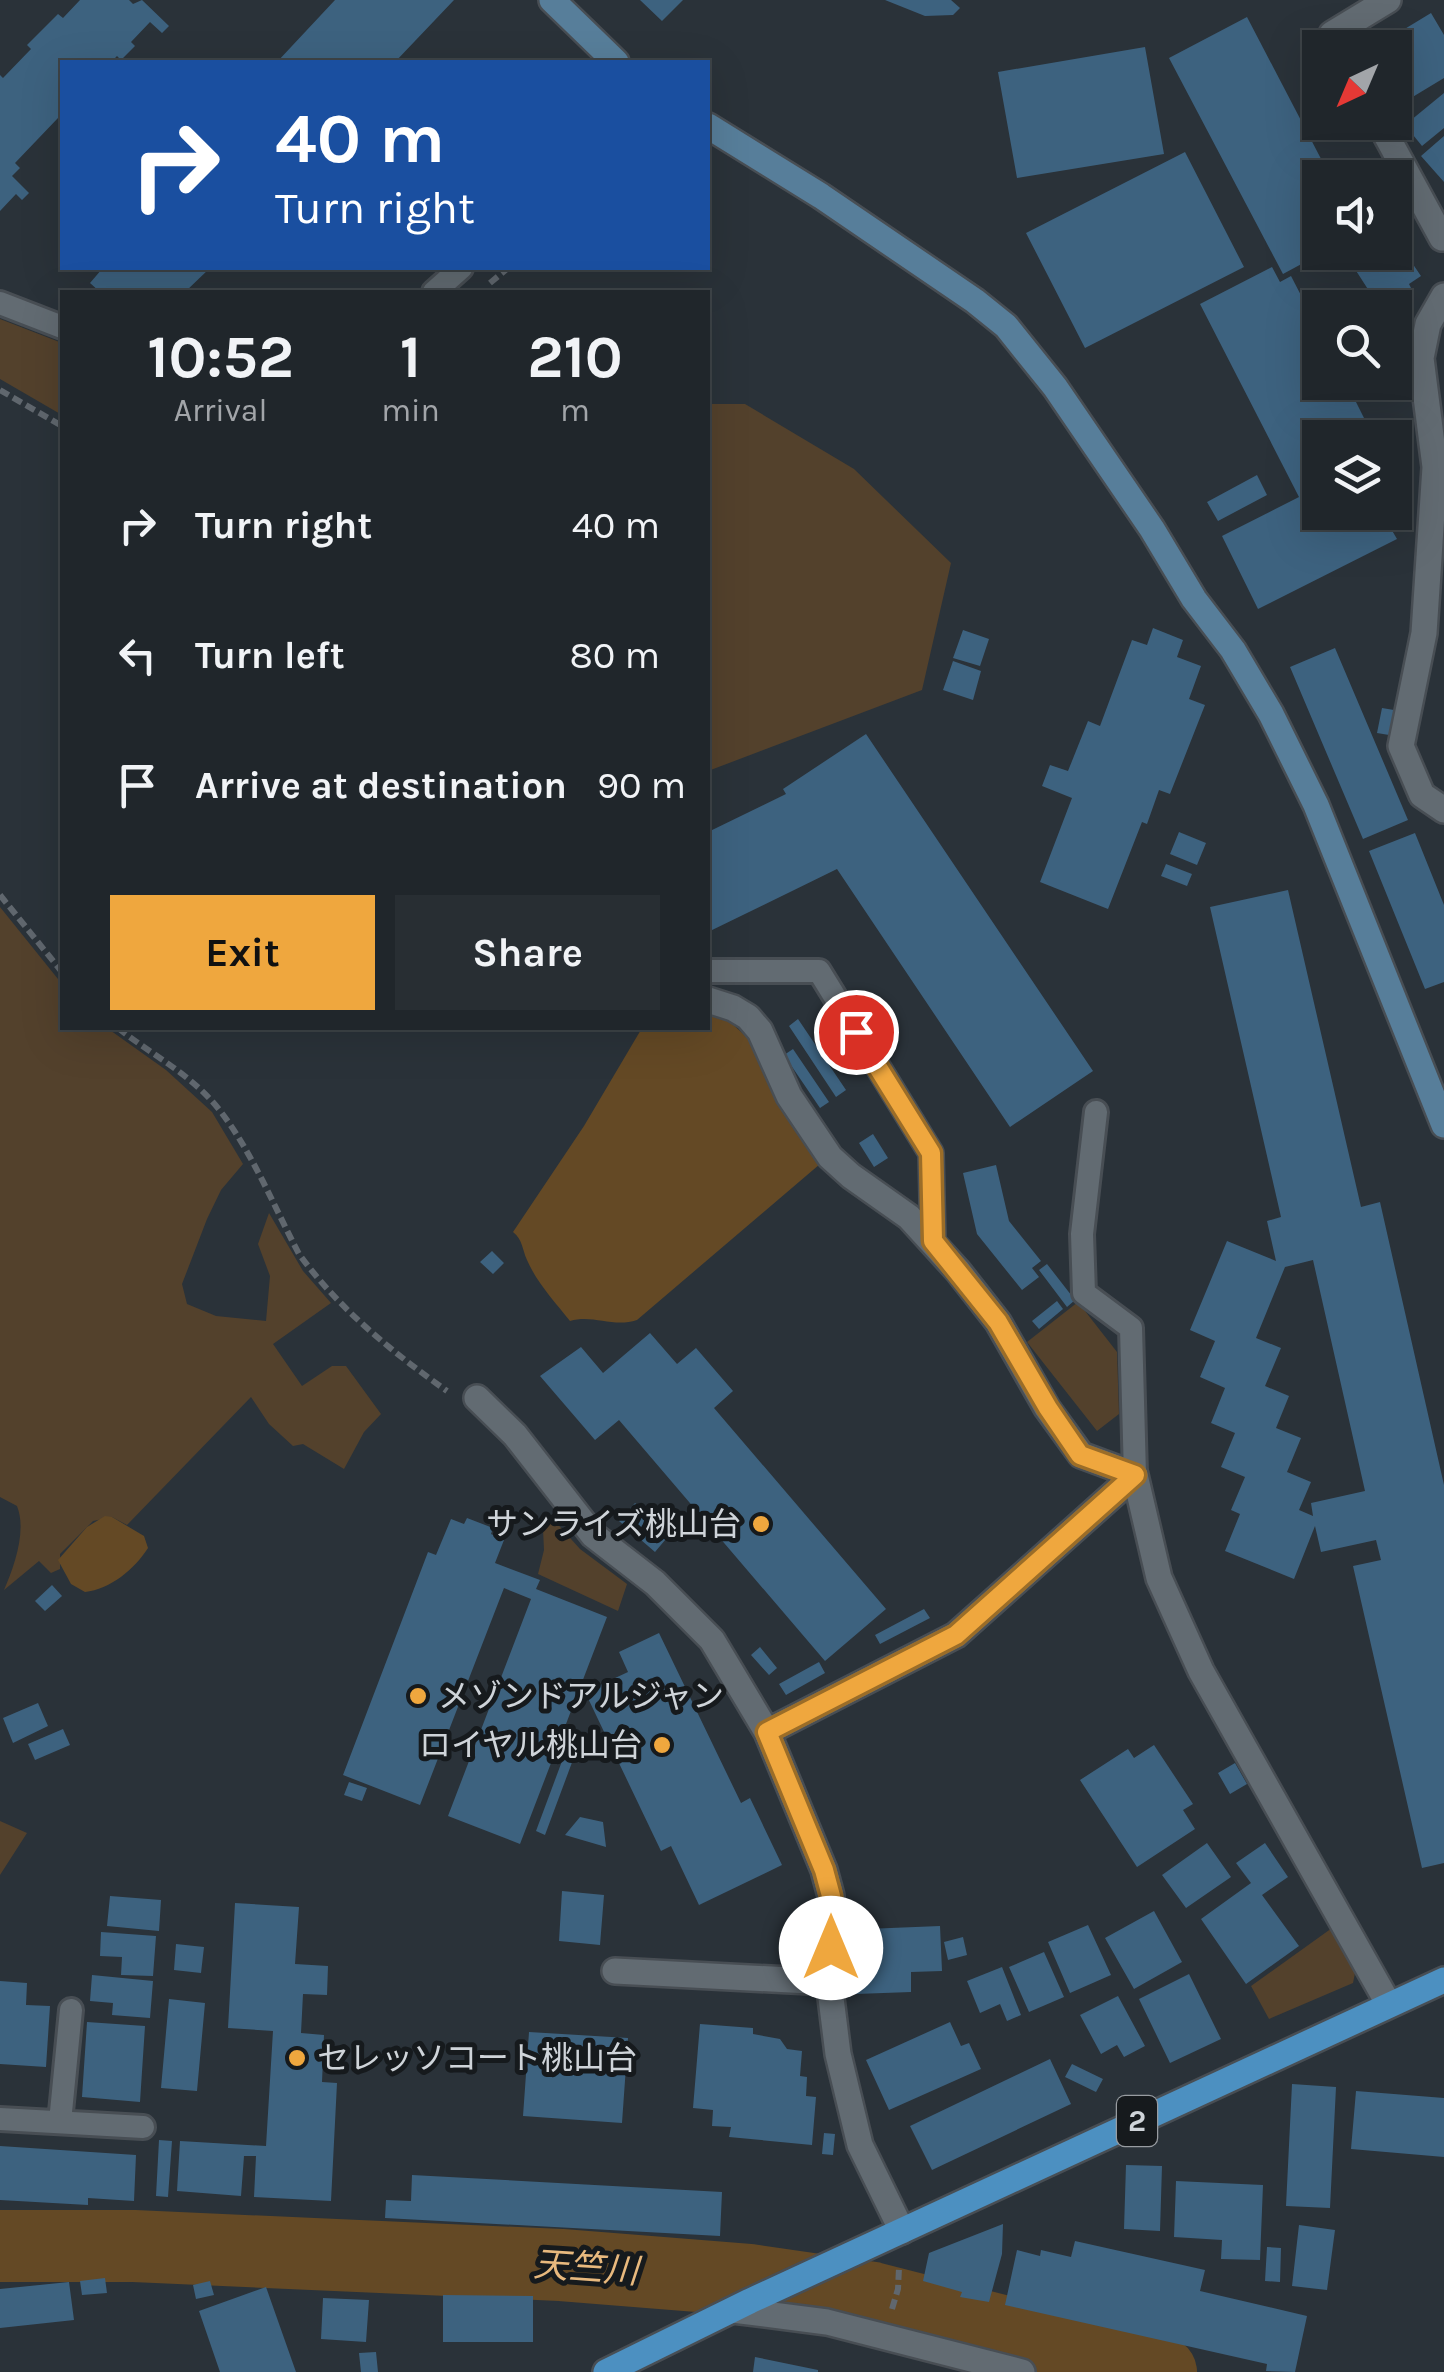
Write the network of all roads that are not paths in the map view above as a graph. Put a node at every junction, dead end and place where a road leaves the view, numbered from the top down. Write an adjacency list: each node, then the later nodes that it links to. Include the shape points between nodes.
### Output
1 (552, 0): 4 (street)
2 (1388, 0): 3 (street)
3 (1339, 30)
4 (614, 60)
5 (710, 127): 19 (street, via 975,301 1006,326 1056,387 1271,714 1316,806)
6 (1390, 140): 7 (street)
7 (1443, 240)
8 (459, 270): 9 (lane)
9 (436, 290)
10 (1444, 296): 13 (street, via 1428,324)
11 (0, 304): 12 (lane)
12 (60, 326)
13 (1432, 357): 14 (street)
14 (1438, 520): 15 (street, via 1401,746 1422,794)
15 (1444, 810)
16 (710, 972): 20 (lane, via 819,971 931,1153)
17 (710, 1001): 20 (street, via 733,1008 760,1030 789,1096 830,1157)
18 (1096, 1112): 22 (lane, via 1082,1234 1084,1293 1132,1328)
19 (1444, 1124)
20 (933, 1241): 22 (street, via 998,1322 1080,1455)
21 (478, 1398): 23 (street, via 593,1535 655,1583 712,1640)
22 (1135, 1475): 23 (street, via 956,1635); 27 (street, via 1159,1578 1201,1671)
23 (767, 1732): 26 (street, via 831,1896)
24 (616, 1971): 26 (street)
25 (1444, 1980): 27 (main road, 2)
26 (829, 1982): 32 (street, via 860,2145)
27 (1388, 2003): 32 (main road, 2)
28 (71, 2010): 30 (lane)
29 (0, 2118): 30 (lane)
30 (60, 2122): 31 (lane)
31 (143, 2127)
32 (902, 2232): 33 (main road, 2)
33 (742, 2306): 34 (main road, 2); 35 (street)
34 (606, 2372)
35 (1022, 2372)

